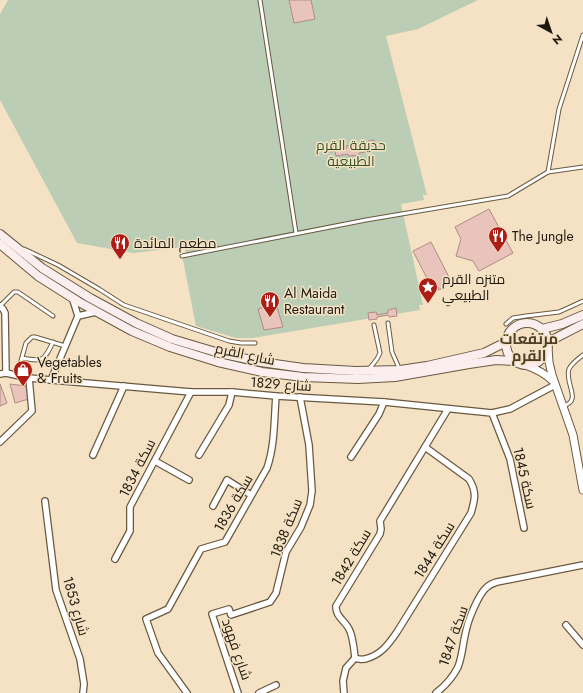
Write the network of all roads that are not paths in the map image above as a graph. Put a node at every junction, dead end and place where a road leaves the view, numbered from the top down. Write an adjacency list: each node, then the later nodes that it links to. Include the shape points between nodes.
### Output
1 (260, 0): 5 (lane)
2 (583, 35): 4 (lane, via 559,109)
3 (583, 167): 4 (lane)
4 (548, 172): 5 (lane, via 508,196)
5 (296, 233): 9 (lane)
6 (0, 234): 7 (main road, شارع القرم)
7 (10, 243): 24 (lane, via 58,265 124,305 229,341); 32 (main road, شارع القرم, via 42,268 90,298 172,339 219,353 283,366)
8 (0, 244): 10 (main road, شارع القرم, via 38,276)
9 (182, 256)
10 (72, 298): 13 (main road, شارع القرم); 16 (street)
11 (583, 301): 18 (lane, via 558,312 513,318)
12 (0, 306): 15 (lane, via 14,292 18,292); 33 (street, via 5,313)
13 (96, 312): 16 (street); 29 (main road, شارع القرم, via 170,347 218,362 283,375 358,379 395,377 496,360)
14 (583, 315): 21 (main road)
15 (53, 316)
16 (78, 316): 26 (street)
17 (388, 323): 31 (lane, via 392,352)
18 (506, 324)
19 (583, 324): 25 (main road)
20 (374, 325): 32 (lane, via 380,353)
21 (542, 329): 23 (main road, via 530,323 523,323 511,330); 25 (main road)
22 (54, 342): 26 (lane); 28 (lane, via 44,358); 28 (lane, via 32,337 26,343)
23 (506, 342): 29 (main road, via 508,353); 31 (main road, شارع القرم, via 484,354)
24 (255, 343)
25 (548, 345): 30 (main road, via 543,358); 37 (street, via 550,369)
26 (65, 346): 36 (street)
27 (583, 355): 44 (lane, via 569,369 574,400 571,404)
28 (22, 358): 34 (lane)
29 (515, 361): 30 (main road)
30 (526, 365): 37 (street, via 544,373)
31 (400, 370): 32 (main road, شارع القرم)
32 (367, 371)
33 (3, 373): 34 (street, 1829 شارع)
34 (17, 375): 35 (street, 1829 شارع)
35 (29, 378): 36 (street, 1829 شارع); 47 (street, via 32,411)
36 (51, 380): 38 (street, 1829 شارع)
37 (555, 384): 44 (street); 46 (street, 1829 شارع, via 510,409)
38 (124, 386): 39 (street, 1829 شارع); 50 (street)
39 (191, 392): 40 (street, 1829 شارع); 52 (street, سكة 1834)
40 (232, 392): 41 (street, 1829 شارع); 49 (street, via 229,404)
41 (276, 396): 42 (street, 1829 شارع); 55 (street, سكة 1836, via 271,458 268,468)
42 (300, 397): 43 (street, 1829 شارع); 61 (street, 1838 سكة, via 309,445 312,491 310,505 301,527 286,552 276,593 270,602 232,615 229,609)
43 (384, 402): 45 (street, 1829 شارع); 51 (street)
44 (563, 406): 54 (street, via 573,435)
45 (448, 409): 46 (street, 1829 شارع); 48 (street, سكة 1842)
46 (492, 412): 58 (street, 1845 سكة, via 510,459)
47 (0, 442)
48 (425, 447): 64 (street, سكة 1842, via 380,520 380,534 336,606 336,612 350,629); 64 (street, سكة 1844, via 469,479 474,486 471,513 385,648 373,657 359,660)
49 (200, 455)
50 (93, 456)
51 (351, 457)
52 (155, 461): 53 (street); 59 (street, سكة 1834, via 130,507 130,530)
53 (189, 480)
54 (583, 490)
55 (251, 495): 57 (street, via 227,480); 67 (street, سكة 1836, via 225,542 201,549 168,609 146,619 158,653)
56 (45, 501): 66 (street, شارع 1853, via 56,590 80,659)
57 (213, 506)
58 (524, 528)
59 (115, 558)
60 (583, 564): 71 (street, سكة 1847, via 489,585 475,606 457,667)
61 (212, 614): 68 (street, شارع فهود)
62 (566, 625): 63 (street)
63 (583, 645)
64 (355, 658): 70 (street, via 346,668)
65 (276, 685): 69 (street)
66 (83, 693)
67 (187, 693)
68 (238, 693)
69 (260, 693)
70 (344, 693)
71 (436, 693)

